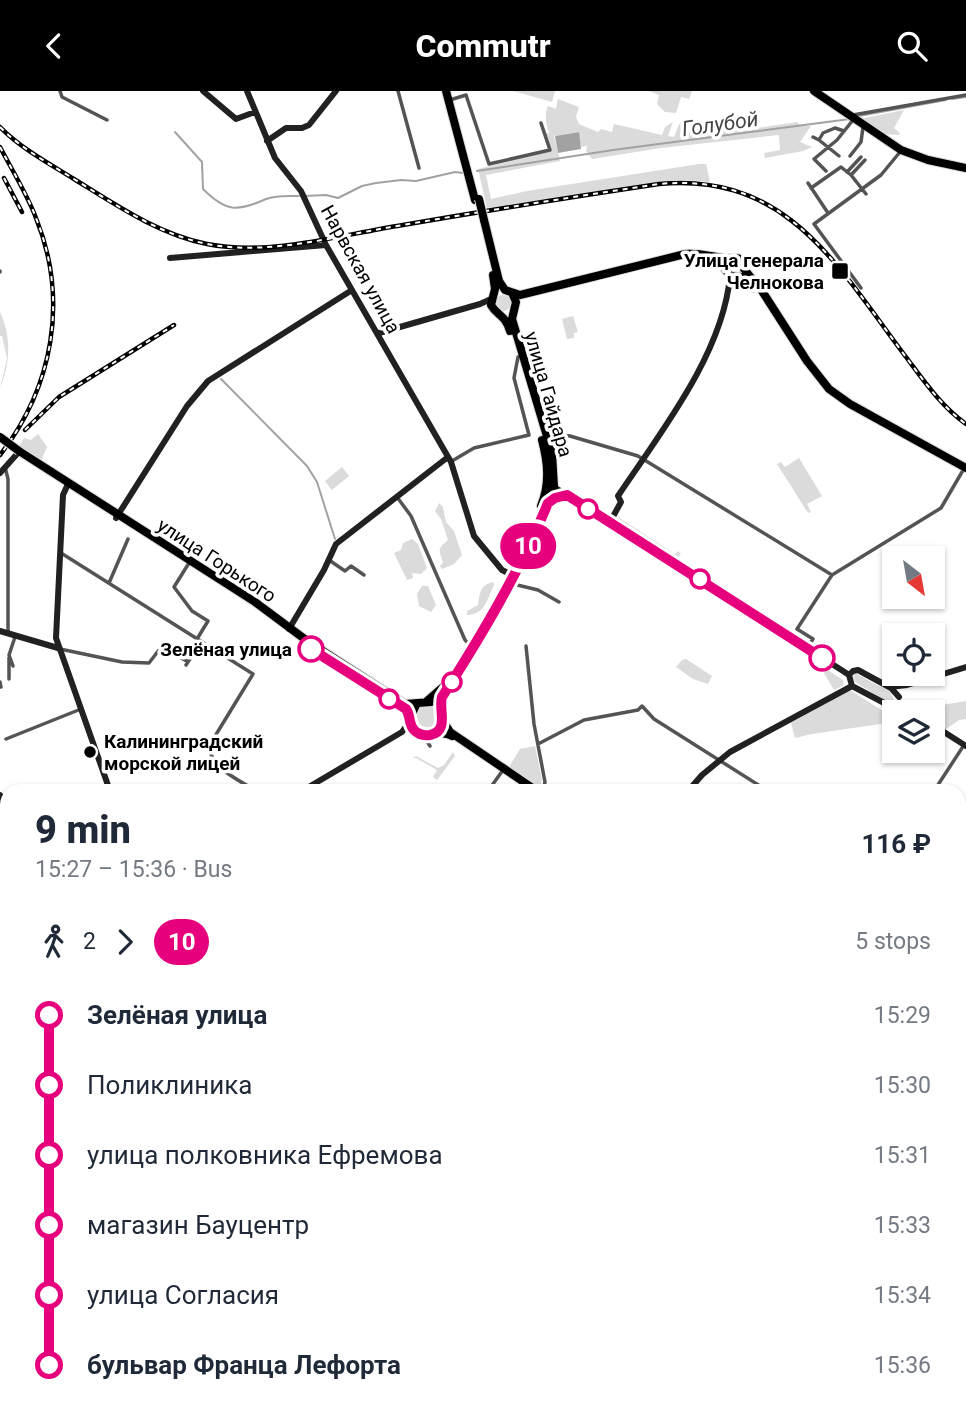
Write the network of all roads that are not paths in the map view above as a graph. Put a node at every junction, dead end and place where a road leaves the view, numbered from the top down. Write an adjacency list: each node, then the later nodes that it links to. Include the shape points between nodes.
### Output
1 (60, 91): 13 (street, via 62,97)
2 (203, 91): 11 (main road, via 236,119)
3 (247, 91): 11 (main road, Нарвская улица)
4 (336, 91): 19 (main road, via 312,123 286,128)
5 (398, 91): 25 (street)
6 (446, 91): 33 (main road, улица Гайдара)
7 (814, 91): 12 (main road)
8 (824, 91): 12 (main road)
9 (453, 95): 14 (street, улица Гайдара, via 466,95 489,164 550,149); 33 (main road, улица Гайдара)
10 (966, 95): 12 (street)
11 (256, 112): 19 (main road, Нарвская улица)
12 (852, 116): 15 (main road); 16 (street)
13 (107, 120)
14 (541, 123)
15 (863, 127): 21 (main road); 23 (street, via 861,142)
16 (844, 131): 18 (street, via 830,129); 20 (street)
17 (813, 137): 18 (street)
18 (819, 140): 20 (street)
19 (267, 141): 36 (main road, Нарвская улица, via 303,196)
20 (828, 148): 22 (street); 27 (street, via 814,159)
21 (901, 150): 26 (main road); 31 (street, via 881,175)
22 (839, 156)
23 (850, 156)
24 (863, 158): 28 (street)
25 (419, 168)
26 (966, 168)
27 (827, 171)
28 (849, 173): 30 (street, via 839,167); 31 (street)
29 (808, 183): 30 (street)
30 (811, 188): 34 (street)
31 (862, 189): 32 (street); 34 (street)
32 (866, 194)
33 (477, 199): 35 (main road, улица Гайдара, bridge)
34 (828, 213): 42 (street, via 814,224)
35 (482, 220): 44 (main road, улица Гайдара, via 499,281); 45 (main road, улица Гайдара)
36 (326, 245): 37 (main road); 43 (main road, Нарвская улица)
37 (170, 258)
38 (731, 258): 39 (main road, via 692,253); 40 (main road, via 741,259); 41 (main road, via 725,265)
39 (647, 266): 41 (main road, via 700,259 717,262); 44 (main road, via 520,295); 46 (main road, via 532,297)
40 (744, 269): 41 (main road); 49 (main road)
41 (731, 277): 49 (main road, via 745,279 754,289); 54 (main road, via 702,367)
42 (861, 288)
43 (352, 290): 47 (main road, Нарвская улица); 62 (main road, via 208,381)
44 (508, 291): 45 (main road); 46 (main road, улица Гайдара)
45 (494, 304): 46 (main road, улица Гайдара); 47 (main road); 48 (main road, улица Гайдара, via 508,323)
46 (514, 308): 50 (main road, улица Гайдара, via 513,325)
47 (379, 333): 53 (main road, Нарвская улица)
48 (518, 357): 53 (street, via 514,378 529,435); 58 (main road, улица Гайдара)
49 (816, 378): 56 (main road, via 850,404)
50 (545, 433): 54 (street, via 606,446); 58 (main road, улица Гайдара, via 553,458)
51 (0, 439): 52 (main road, улица Горького, bridge)
52 (18, 452): 55 (main road); 57 (main road, улица Горького)
53 (449, 459): 60 (main road); 69 (main road, Нарвская улица, via 474,536)
54 (642, 460): 63 (main road, via 618,496 621,502); 71 (street)
55 (3, 470): 78 (street, via 8,479)
56 (965, 471): 71 (street, via 941,507)
57 (67, 485): 62 (main road, улица Горького); 65 (main road)
58 (551, 486): 59 (main road); 61 (main road, улица Гайдара); 69 (main road, улица Гайдара)
59 (567, 495): 61 (main road); 63 (main road)
60 (396, 496): 66 (main road, via 336,544); 80 (street, via 411,516)
61 (548, 503): 74 (main road, улица Гайдара)
62 (117, 517): 67 (main road, улица Горького); 76 (main road, улица Горького)
63 (610, 522): 82 (main road)
64 (128, 539): 68 (street)
65 (60, 553): 72 (street); 83 (main road)
66 (329, 560): 70 (street, via 345,571 351,566); 76 (main road)
67 (189, 563): 76 (main road, улица Горького); 79 (street, via 174,587 192,611 208,621)
68 (114, 571): 72 (street); 73 (street)
69 (508, 573): 80 (main road, улица Гайдара)
70 (364, 575)
71 (832, 575): 82 (street, via 797,629 813,639)
72 (99, 577): 73 (street)
73 (109, 583): 79 (street)
74 (509, 583): 75 (street, via 538,590); 99 (main road, улица Гайдара, via 442,697)
75 (559, 602)
76 (289, 629): 97 (main road, улица Горького, via 408,706); 100 (main road, улица Горького, via 311,649 406,709)
77 (0, 631): 78 (main road)
78 (12, 634): 83 (main road); 84 (street)
79 (199, 640): 83 (street, via 187,664 162,646 150,663 122,662); 112 (street, via 253,674 209,751 213,761)
80 (470, 645): 95 (main road, улица Гайдара, via 437,694)
81 (527, 646): 107 (street)
82 (807, 647): 88 (main road)
83 (58, 648): 98 (main road)
84 (9, 655): 85 (street); 89 (street)
85 (13, 666)
86 (966, 667): 87 (main road)
87 (945, 673)
88 (849, 675): 90 (main road); 93 (main road, via 859,670)
89 (9, 679)
90 (852, 686): 96 (main road); 109 (main road)
91 (898, 686): 93 (main road)
92 (906, 686): 94 (main road)
93 (889, 687): 94 (main road)
94 (899, 700)
95 (427, 701): 97 (main road); 99 (main road)
96 (882, 702)
97 (417, 705): 100 (main road)
98 (81, 709): 105 (street); 111 (main road)
99 (441, 710): 101 (main road)
100 (410, 718): 102 (main road); 106 (main road, улица Горького)
101 (443, 721): 104 (main road); 106 (main road)
102 (402, 732): 106 (main road); 113 (main road)
103 (945, 733): 108 (main road)
104 (458, 738): 106 (main road, via 444,732); 110 (main road)
105 (6, 739)
106 (426, 740)
107 (538, 744): 109 (street, via 584,720 642,706 648,715); 116 (street)
108 (965, 746): 119 (street)
109 (719, 760): 117 (main road); 118 (street)
110 (504, 769): 114 (street); 115 (main road)
111 (108, 784)
112 (246, 784)
113 (314, 784)
114 (493, 784)
115 (526, 784)
116 (545, 784)
117 (695, 784)
118 (757, 784)
119 (939, 784)

